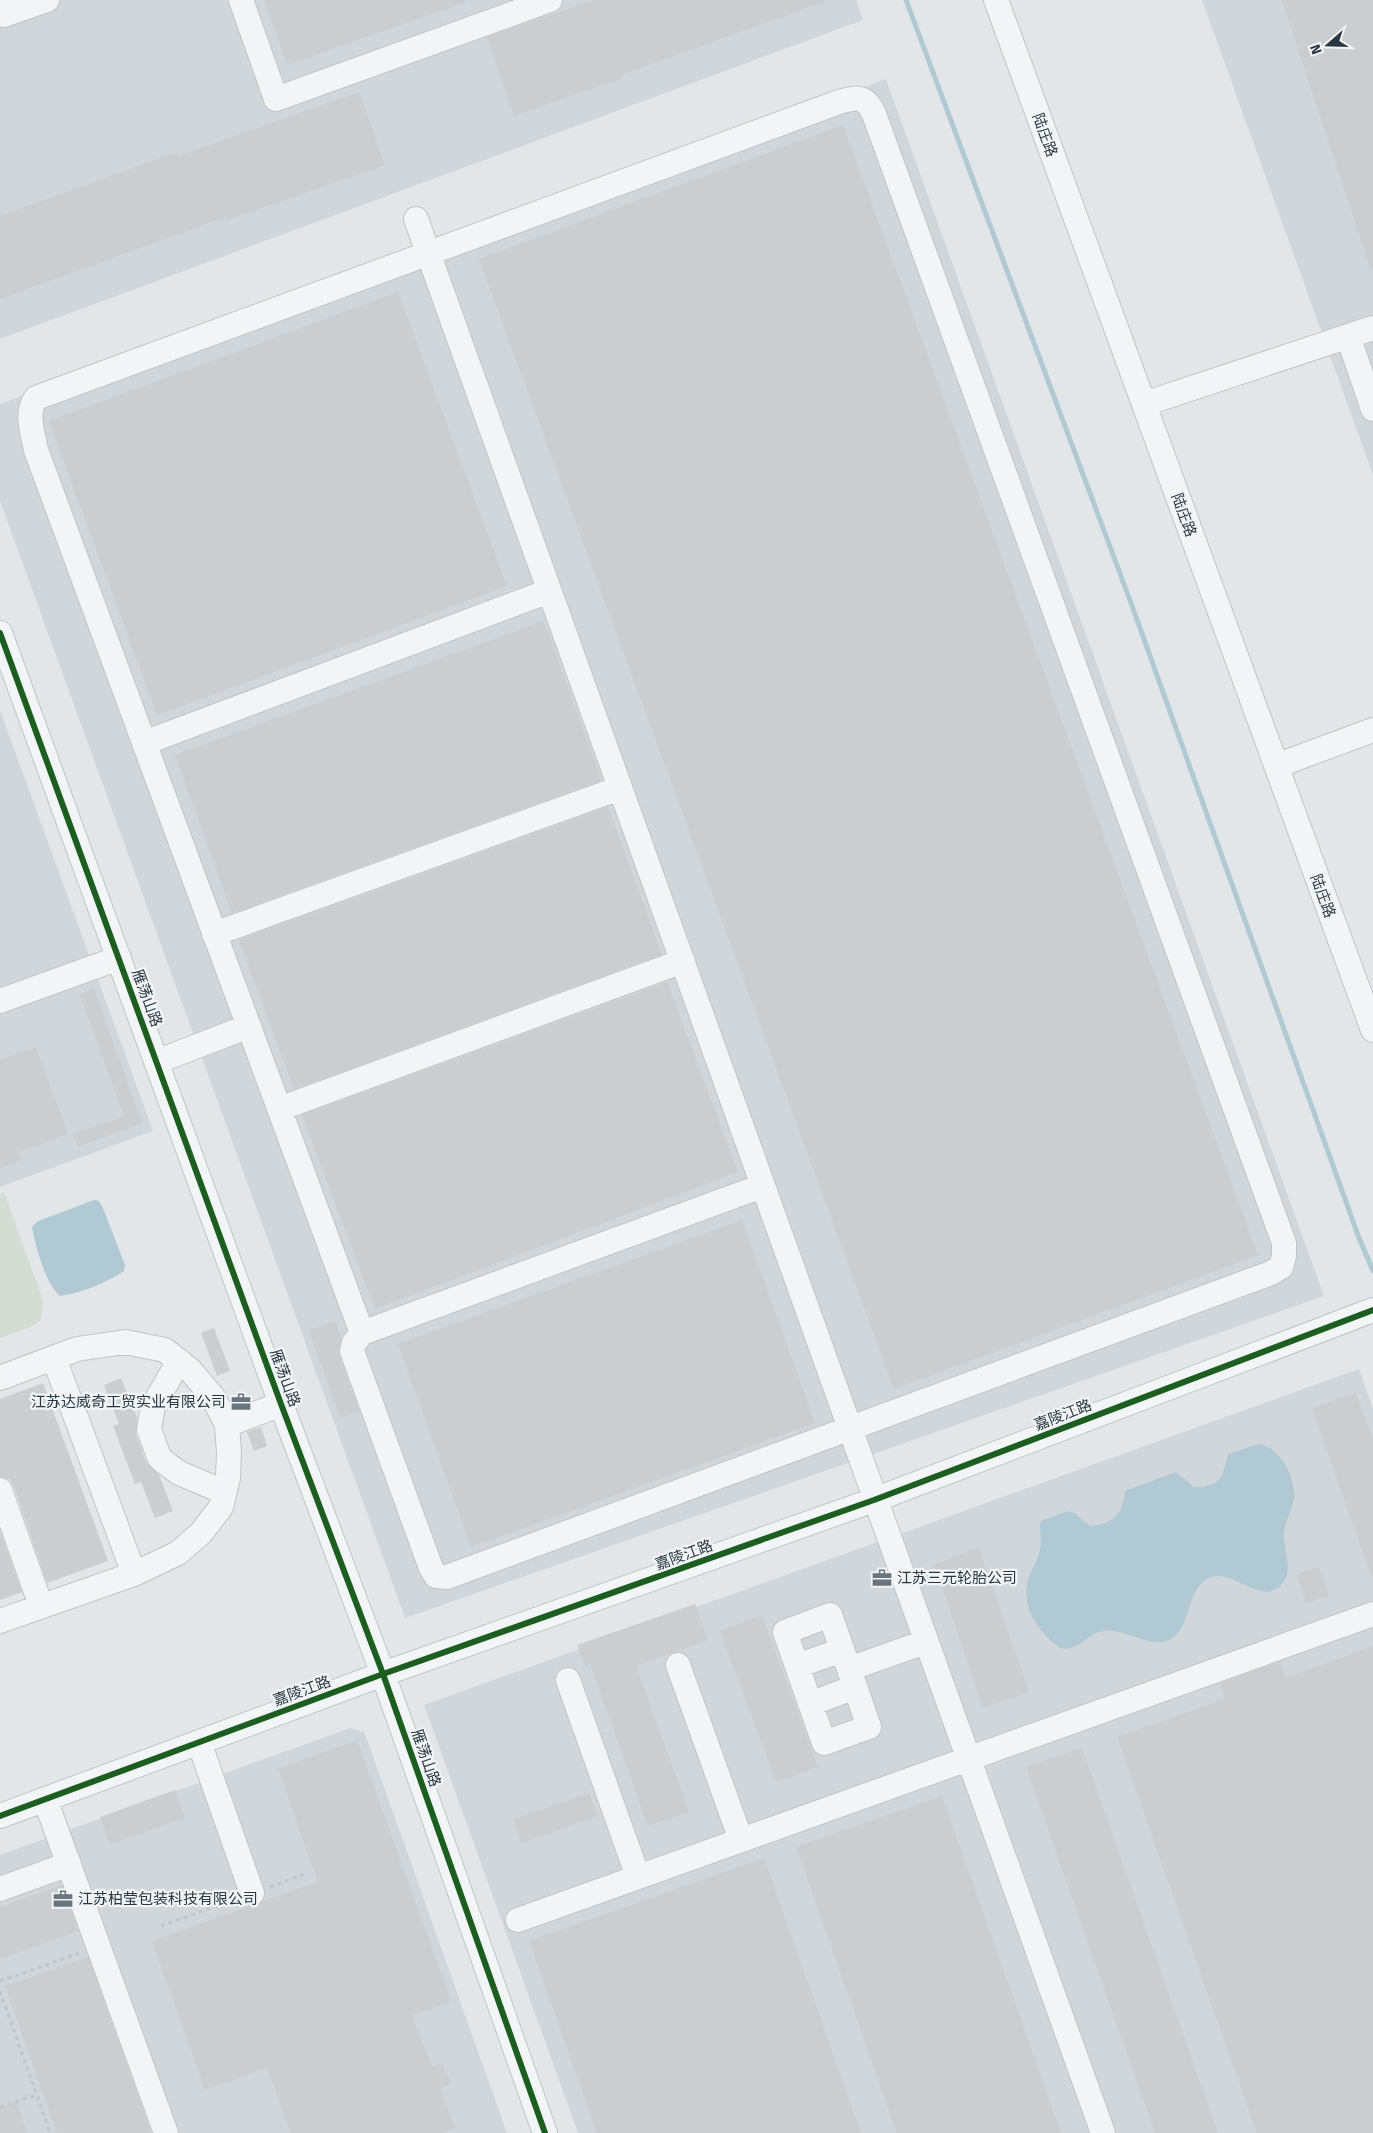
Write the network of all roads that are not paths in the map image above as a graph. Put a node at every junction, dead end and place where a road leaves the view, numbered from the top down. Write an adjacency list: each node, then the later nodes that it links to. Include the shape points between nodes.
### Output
1 (47, 0): 5 (street, via 4,15)
2 (241, 0): 3 (street, via 276,100)
3 (550, 0)
4 (996, 0): 10 (street, 陆庄路)
5 (0, 5)
6 (416, 218): 7 (street)
7 (428, 253): 12 (street); 15 (street, via 36,398 31,404 36,450); 34 (street, via 839,102 853,98 863,99 869,104 1284,1243 1281,1266 1271,1272)
8 (1373, 328): 9 (street)
9 (1348, 336): 10 (street); 11 (street)
10 (1144, 404): 16 (street, 陆庄路)
11 (1373, 409)
12 (549, 591): 15 (street); 17 (street)
13 (0, 633): 19 (street, 雁荡山路)
14 (1373, 730): 16 (street)
15 (144, 743): 18 (street)
16 (1276, 766): 23 (street, 陆庄路)
17 (620, 788): 18 (street); 20 (street)
18 (214, 934): 22 (street)
19 (119, 958): 21 (street); 24 (street, 雁荡山路)
20 (684, 962): 25 (street); 26 (street)
21 (0, 1000)
22 (249, 1026): 24 (street); 25 (street)
23 (1373, 1030)
24 (156, 1062): 32 (street, 雁荡山路)
25 (280, 1109): 28 (street)
26 (762, 1186): 28 (street); 34 (street)
27 (1373, 1310): 37 (street, 嘉陵江路)
28 (362, 1333): 34 (street, via 352,1351 436,1576 457,1574)
29 (54, 1358): 30 (street, via 76,1349 125,1342 165,1350); 31 (street); 38 (street)
30 (179, 1361): 33 (street, via 212,1397); 36 (street, via 153,1406 149,1429 163,1461 191,1479)
31 (0, 1378)
32 (281, 1404): 33 (street); 46 (street, 雁荡山路)
33 (227, 1425): 36 (street, via 230,1452)
34 (848, 1428): 37 (street)
35 (0, 1490): 39 (street)
36 (224, 1492): 38 (street, via 221,1507 201,1533 178,1554)
37 (874, 1500): 42 (street); 46 (street, 嘉陵江路)
38 (134, 1574): 39 (street)
39 (41, 1606): 41 (street)
40 (1373, 1614): 50 (street)
41 (0, 1621)
42 (925, 1642): 45 (street); 50 (street)
43 (678, 1665): 53 (street)
44 (797, 1666): 45 (street); 45 (street, via 785,1632 830,1615); 48 (street)
45 (849, 1669): 48 (street); 48 (street, via 870,1727 824,1743)
46 (383, 1674): 49 (street, 嘉陵江路); 60 (street, 雁荡山路)
47 (568, 1680): 55 (street)
48 (810, 1704)
49 (199, 1742): 51 (street, 嘉陵江路); 57 (street)
50 (968, 1759): 53 (street); 61 (street)
51 (45, 1799): 52 (street, 嘉陵江路); 54 (street)
52 (0, 1816)
53 (741, 1840): 55 (street)
54 (69, 1864): 56 (street); 59 (street)
55 (638, 1877): 58 (street)
56 (0, 1889)
57 (252, 1893)
58 (518, 1920)
59 (166, 2133)
60 (545, 2133)
61 (1103, 2133)

